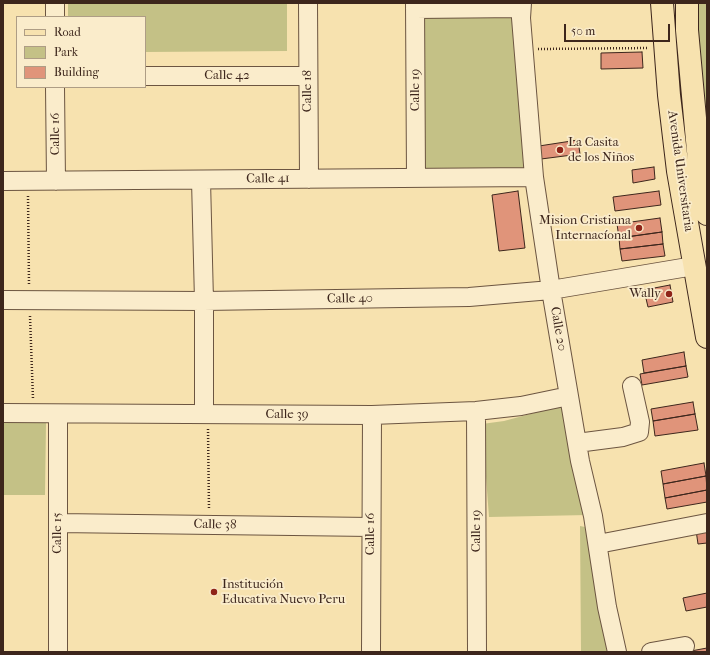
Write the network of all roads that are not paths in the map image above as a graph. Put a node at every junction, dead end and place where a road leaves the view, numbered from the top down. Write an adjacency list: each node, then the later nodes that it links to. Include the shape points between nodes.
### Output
1 (55, 3): 7 (street)
2 (308, 3): 9 (street, Calle 18)
3 (662, 3): 18 (main road, Avenida Universitaria, via 678,171)
4 (686, 3): 17 (main road, Avenida Universitaria, via 701,184)
5 (415, 6): 6 (street); 12 (street, Calle 19)
6 (522, 6): 11 (street, Calle 20)
7 (55, 16)
8 (146, 76): 9 (street, Calle 42)
9 (308, 76): 13 (street, Calle 18)
10 (55, 88): 16 (street, Calle 16)
11 (534, 177): 12 (street, Calle 41); 19 (street, Calle 20)
12 (416, 178): 13 (street, Calle 41)
13 (309, 179): 14 (street, Calle 41)
14 (201, 180): 16 (street, Calle 41); 21 (street)
15 (3, 181): 16 (street, Calle 41)
16 (56, 181)
17 (707, 214)
18 (694, 266): 19 (street, Calle 40); 22 (main road, Avenida Universitaria)
19 (551, 290): 21 (street, Calle 40, via 469,297); 24 (street, Calle 20)
20 (3, 300): 21 (street, Calle 40)
21 (204, 301): 28 (street)
22 (707, 337)
23 (632, 386): 30 (street, via 640,422 639,432)
24 (570, 396): 25 (street, Calle 39, via 521,406); 30 (street, Calle 20)
25 (476, 411): 29 (street, Calle 39); 38 (street, Calle 19)
26 (3, 413): 27 (street, Calle 39)
27 (58, 414): 28 (street, Calle 39); 31 (street, Calle 15)
28 (206, 414): 29 (street, Calle 39)
29 (372, 415): 33 (street, Calle 16)
30 (577, 444): 34 (street, Calle 20)
31 (58, 523): 33 (street, Calle 38); 36 (street, Calle 15)
32 (707, 523): 34 (street)
33 (371, 527): 37 (street, Calle 16)
34 (598, 544): 39 (street, Calle 20, via 607,607)
35 (685, 646): 40 (street)
36 (58, 652)
37 (371, 652)
38 (477, 652)
39 (617, 652)
40 (651, 652)

